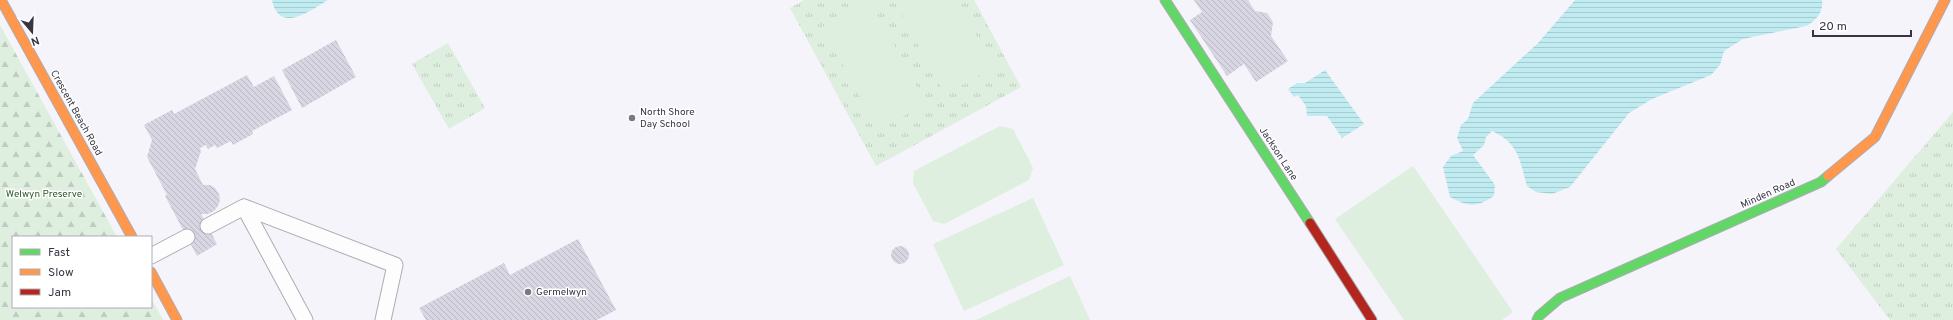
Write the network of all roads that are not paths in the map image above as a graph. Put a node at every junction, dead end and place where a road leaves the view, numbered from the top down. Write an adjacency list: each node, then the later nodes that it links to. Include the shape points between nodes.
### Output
1 (1, 0): 6 (street, Crescent Beach Road)
2 (1165, 0): 13 (street, Jackson Lane)
3 (1945, 0): 14 (street, Minden Road, via 1875,138 1821,182 1560,298)
4 (244, 207): 5 (lane); 11 (lane); 12 (lane, via 395,265)
5 (208, 226)
6 (131, 236)
7 (187, 237): 8 (lane)
8 (152, 255)
9 (152, 274): 10 (street)
10 (177, 320)
11 (305, 320)
12 (383, 320)
13 (1372, 320)
14 (1537, 320)

